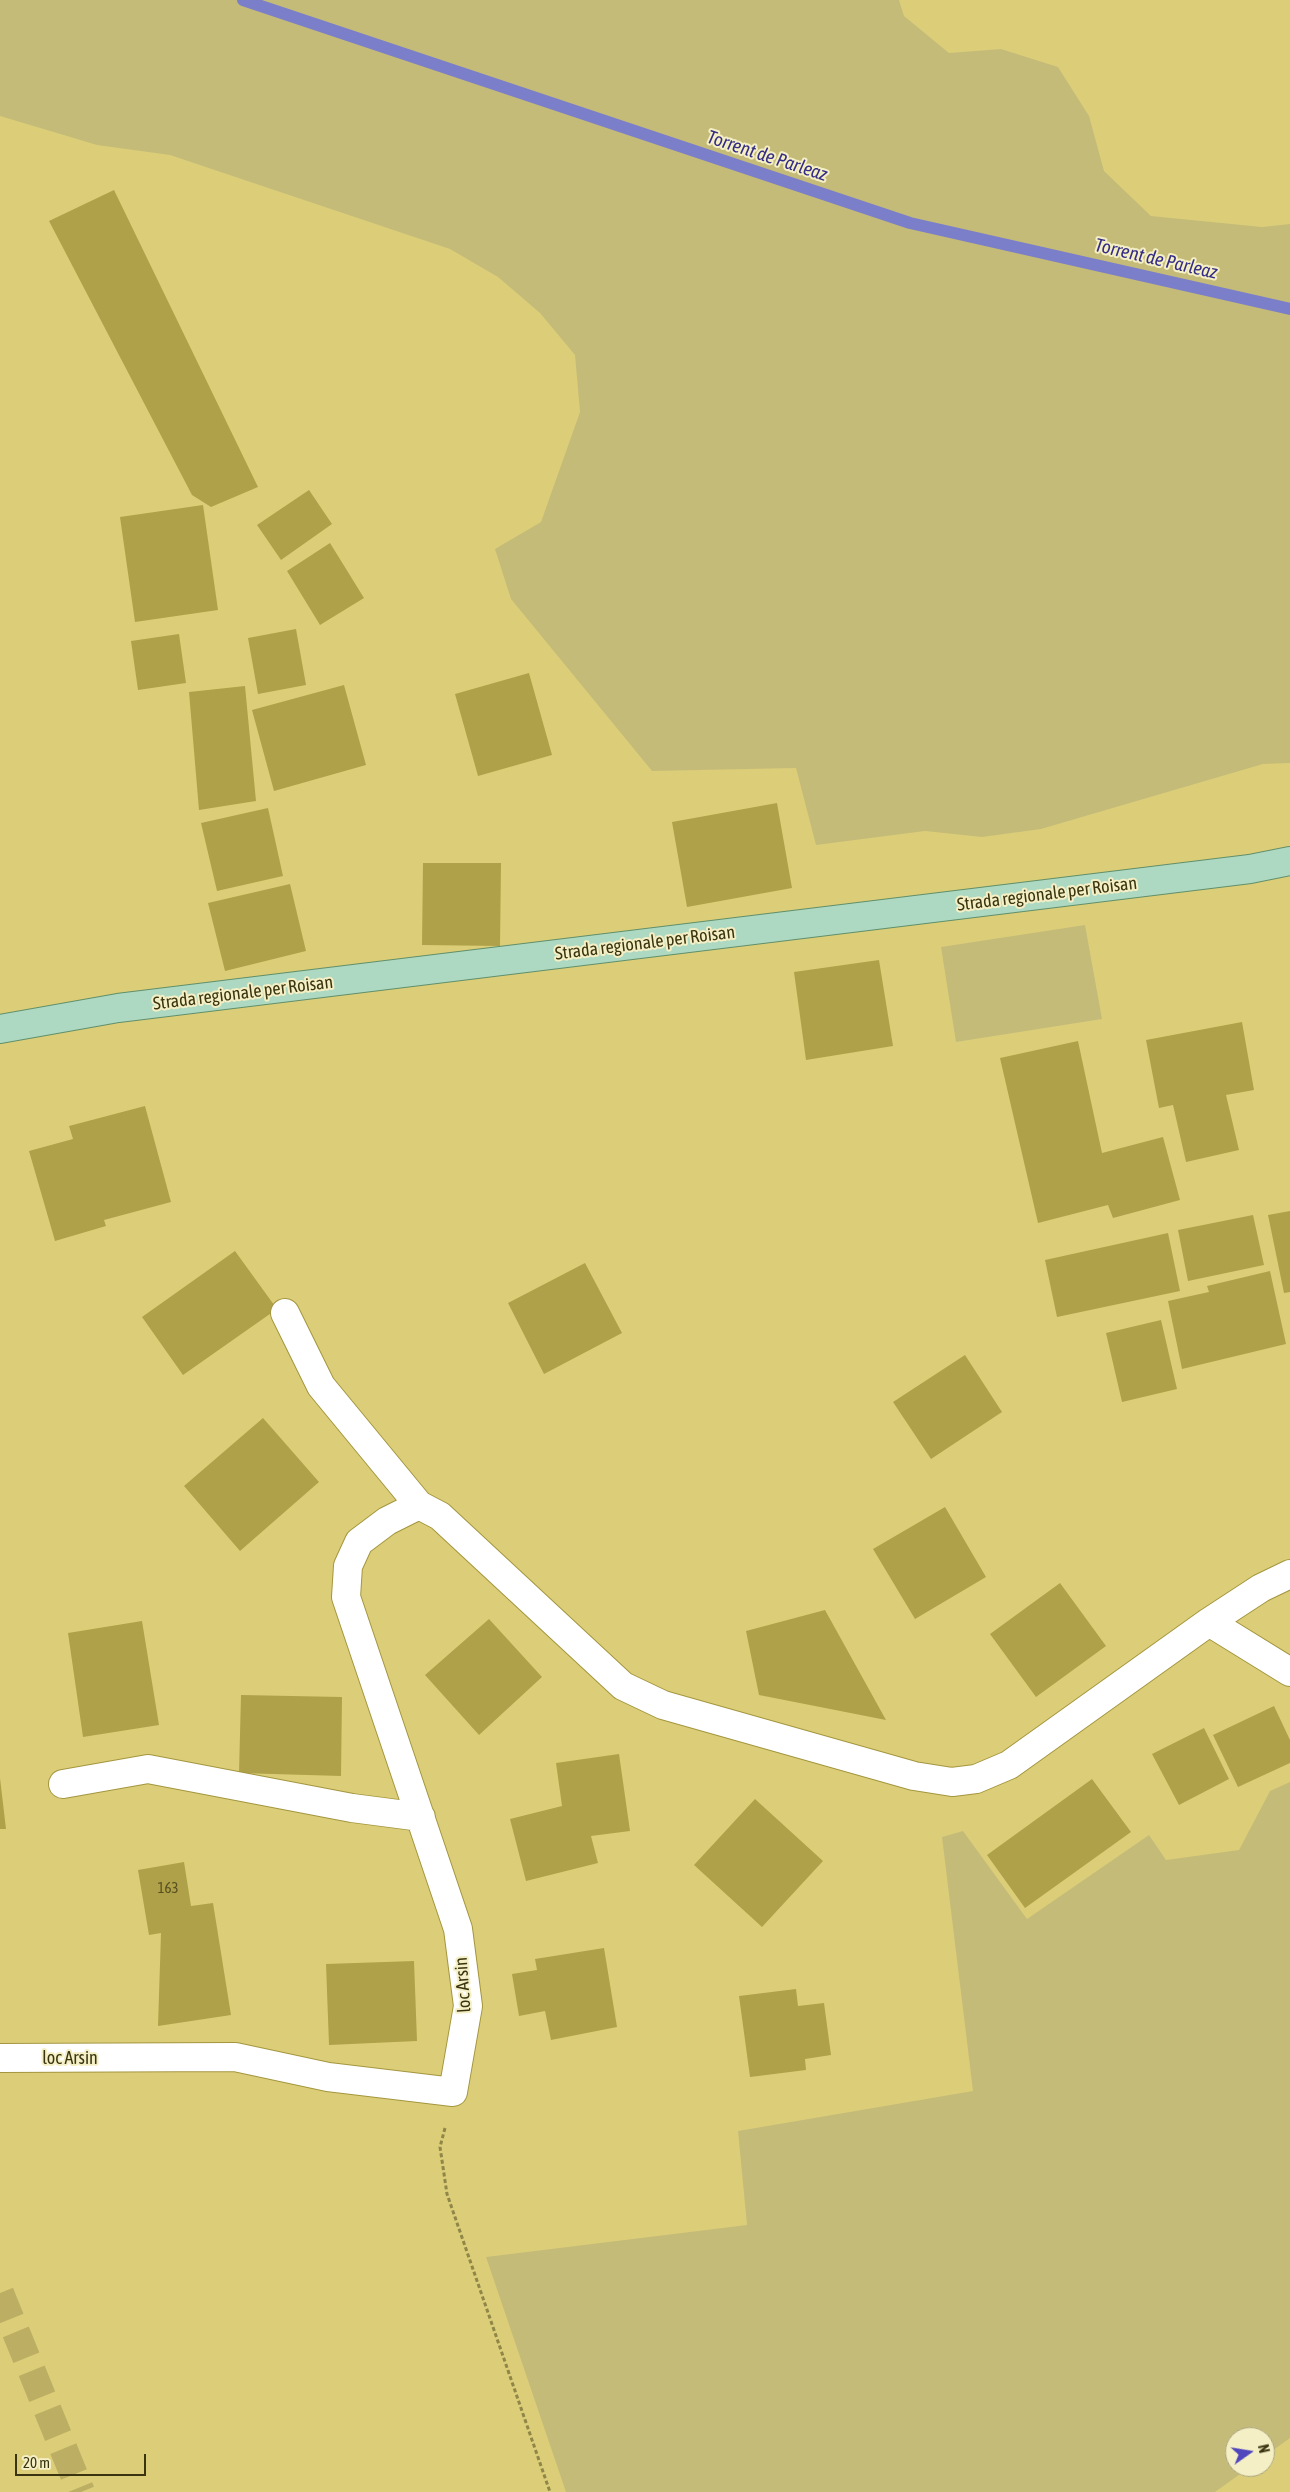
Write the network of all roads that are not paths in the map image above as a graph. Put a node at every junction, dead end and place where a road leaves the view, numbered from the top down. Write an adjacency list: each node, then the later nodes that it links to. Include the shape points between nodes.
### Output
1 (1290, 861): 2 (main road, Strada regionale per Roisan, via 1230,872 118,1008)
2 (0, 1030)
3 (285, 1313): 4 (street, via 321,1386)
4 (419, 1505): 6 (street, via 440,1516 623,1686 663,1705 914,1776 952,1782 976,1779 1009,1765); 9 (street, loc Arsin, via 388,1521 359,1542 348,1566 346,1597)
5 (1290, 1574): 6 (street, via 1261,1588)
6 (1209, 1622): 7 (street)
7 (1290, 1672)
8 (63, 1784): 9 (street, via 148,1769 352,1808)
9 (421, 1817): 10 (street, loc Arsin, via 458,1929 468,2006 453,2092 328,2077 236,2057)
10 (0, 2058)

